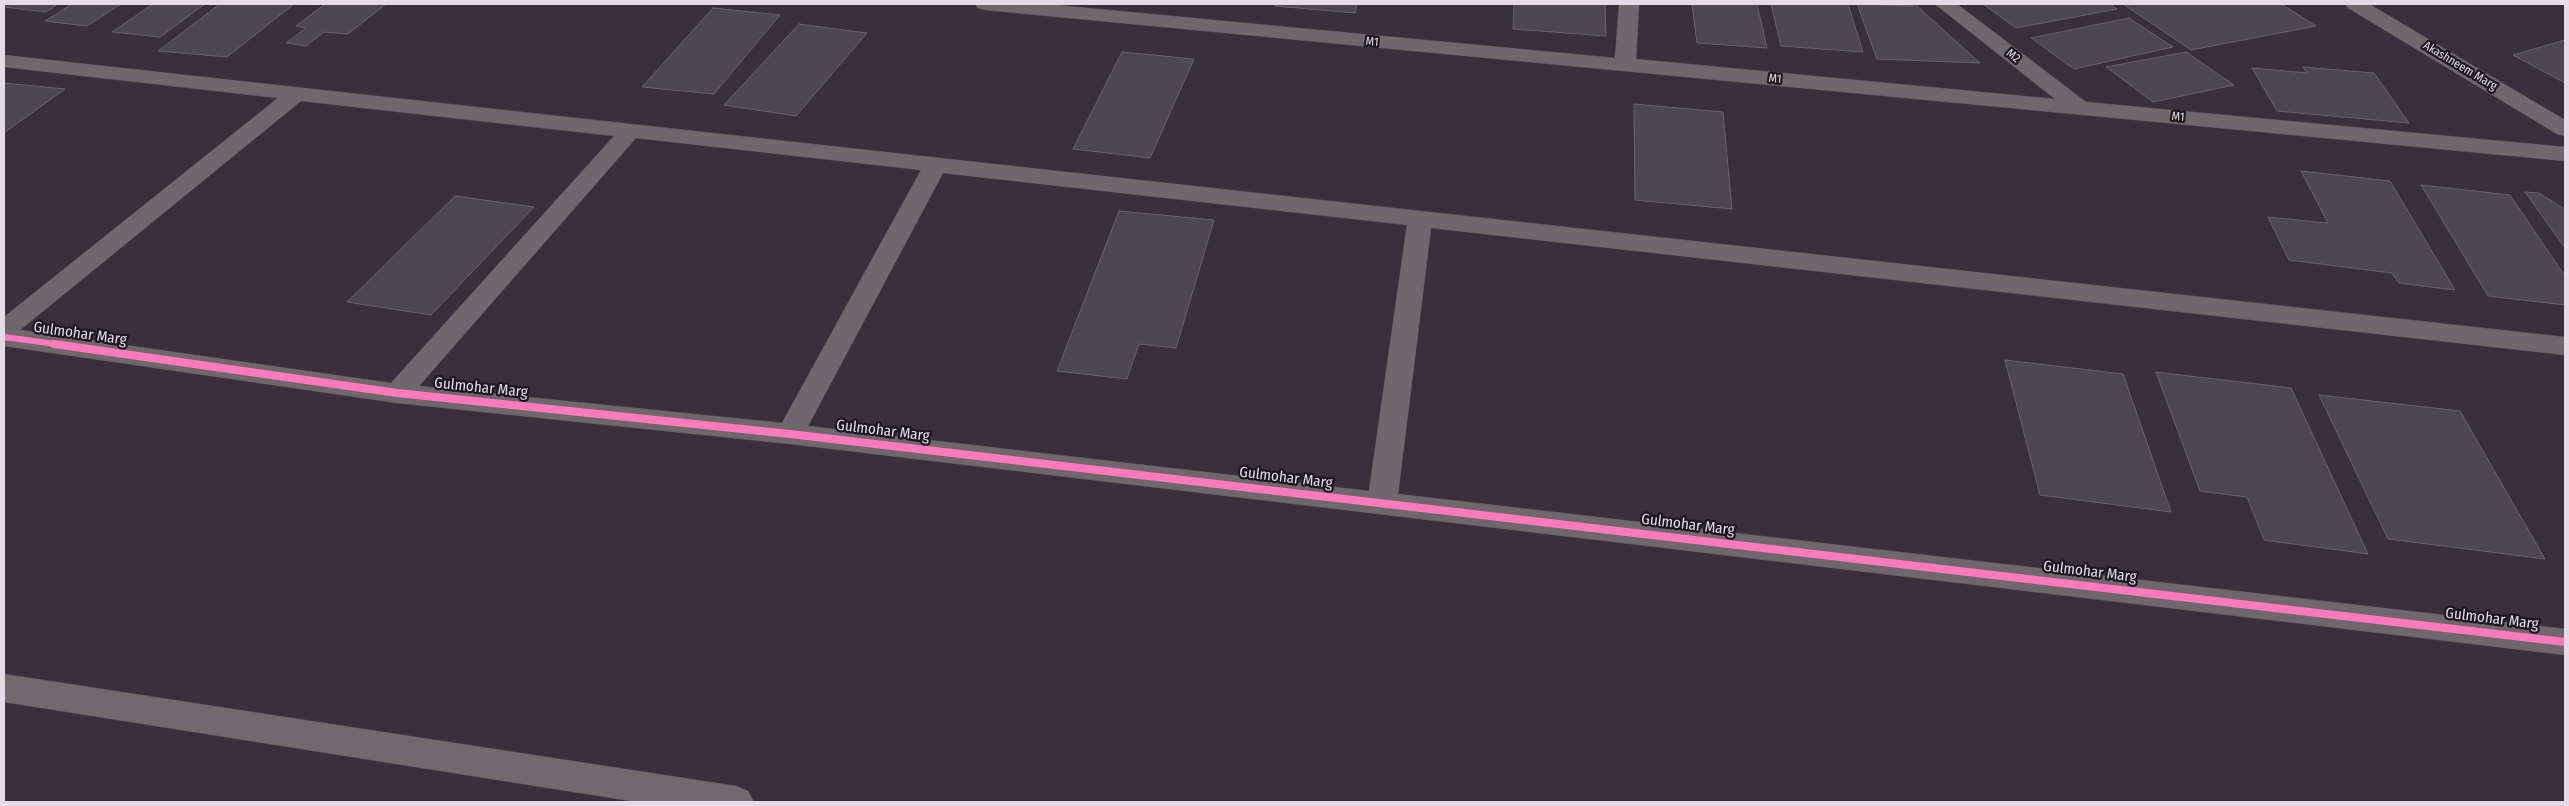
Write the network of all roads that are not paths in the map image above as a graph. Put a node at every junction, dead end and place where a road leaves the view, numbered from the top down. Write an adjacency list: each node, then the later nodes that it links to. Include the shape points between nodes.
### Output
1 (985, 4): 6 (street, M1)
2 (1629, 4): 6 (street)
3 (1945, 4): 8 (street, M2)
4 (2355, 4): 9 (street, Akashneem Marg)
5 (4, 61): 7 (street)
6 (1625, 64): 8 (street, M1)
7 (296, 94): 10 (street); 14 (street)
8 (2080, 108): 11 (street, M1)
9 (2565, 129)
10 (630, 132): 12 (street); 17 (street)
11 (2565, 154)
12 (935, 166): 13 (street); 18 (street)
13 (1420, 220): 16 (street); 19 (street)
14 (4, 330)
15 (4, 337): 17 (street, Gulmohar Marg)
16 (2565, 346)
17 (398, 393): 18 (street, Gulmohar Marg)
18 (790, 434): 19 (street, Gulmohar Marg)
19 (1382, 503): 20 (street, Gulmohar Marg)
20 (2565, 642)
21 (4, 688): 22 (main road)
22 (736, 802)

